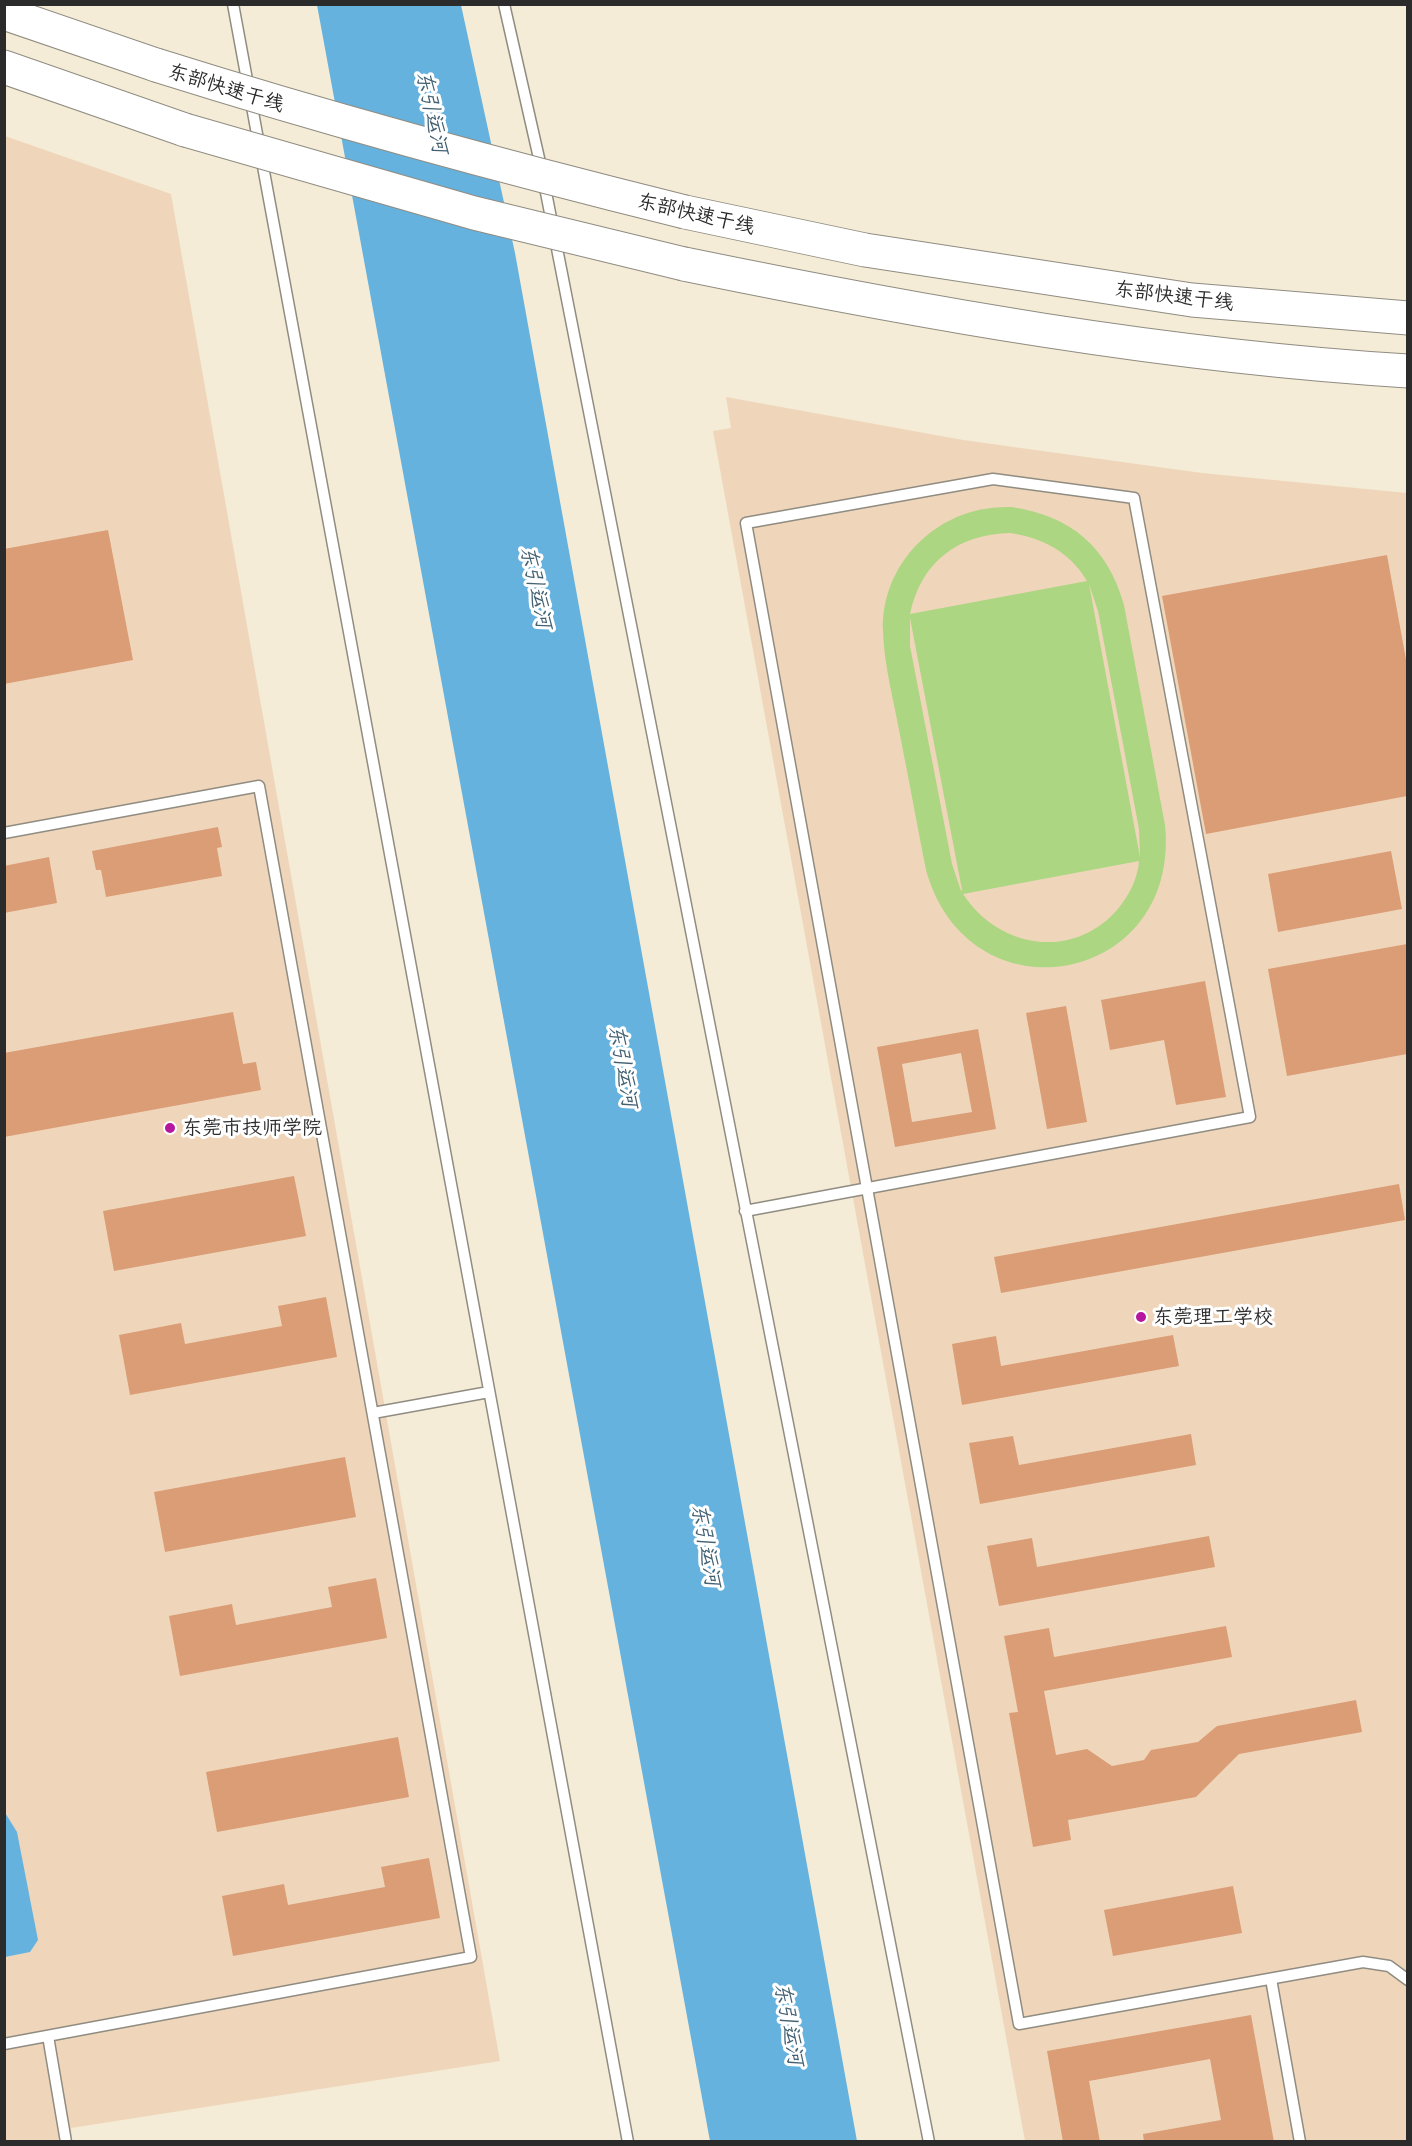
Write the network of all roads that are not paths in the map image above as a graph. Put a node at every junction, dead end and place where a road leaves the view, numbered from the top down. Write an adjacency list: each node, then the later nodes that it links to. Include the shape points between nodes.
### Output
1 (233, 4): 10 (lane)
2 (504, 4): 9 (lane, via 541,167)
3 (4, 13): 5 (highway, 东部快速干线, bridge, via 291,108 498,166 685,212 865,250 1192,300)
4 (4, 67): 6 (highway, bridge, via 185,130 474,213 684,264 1025,328 1208,353)
5 (1407, 318)
6 (1407, 371)
7 (4, 833): 11 (lane, via 260,786)
8 (867, 1188): 8 (lane, via 1250,1117 1134,498 993,479 746,523); 9 (lane); 12 (lane, via 1019,2024)
9 (745, 1211): 18 (lane)
10 (489, 1392): 11 (lane); 17 (lane)
11 (373, 1413): 14 (lane, via 471,1957)
12 (1271, 1979): 13 (lane, via 1370,1962 1389,1966); 19 (lane)
13 (1407, 1980)
14 (48, 2036): 15 (lane); 16 (lane)
15 (4, 2044)
16 (66, 2142)
17 (628, 2142)
18 (929, 2142)
19 (1300, 2142)

